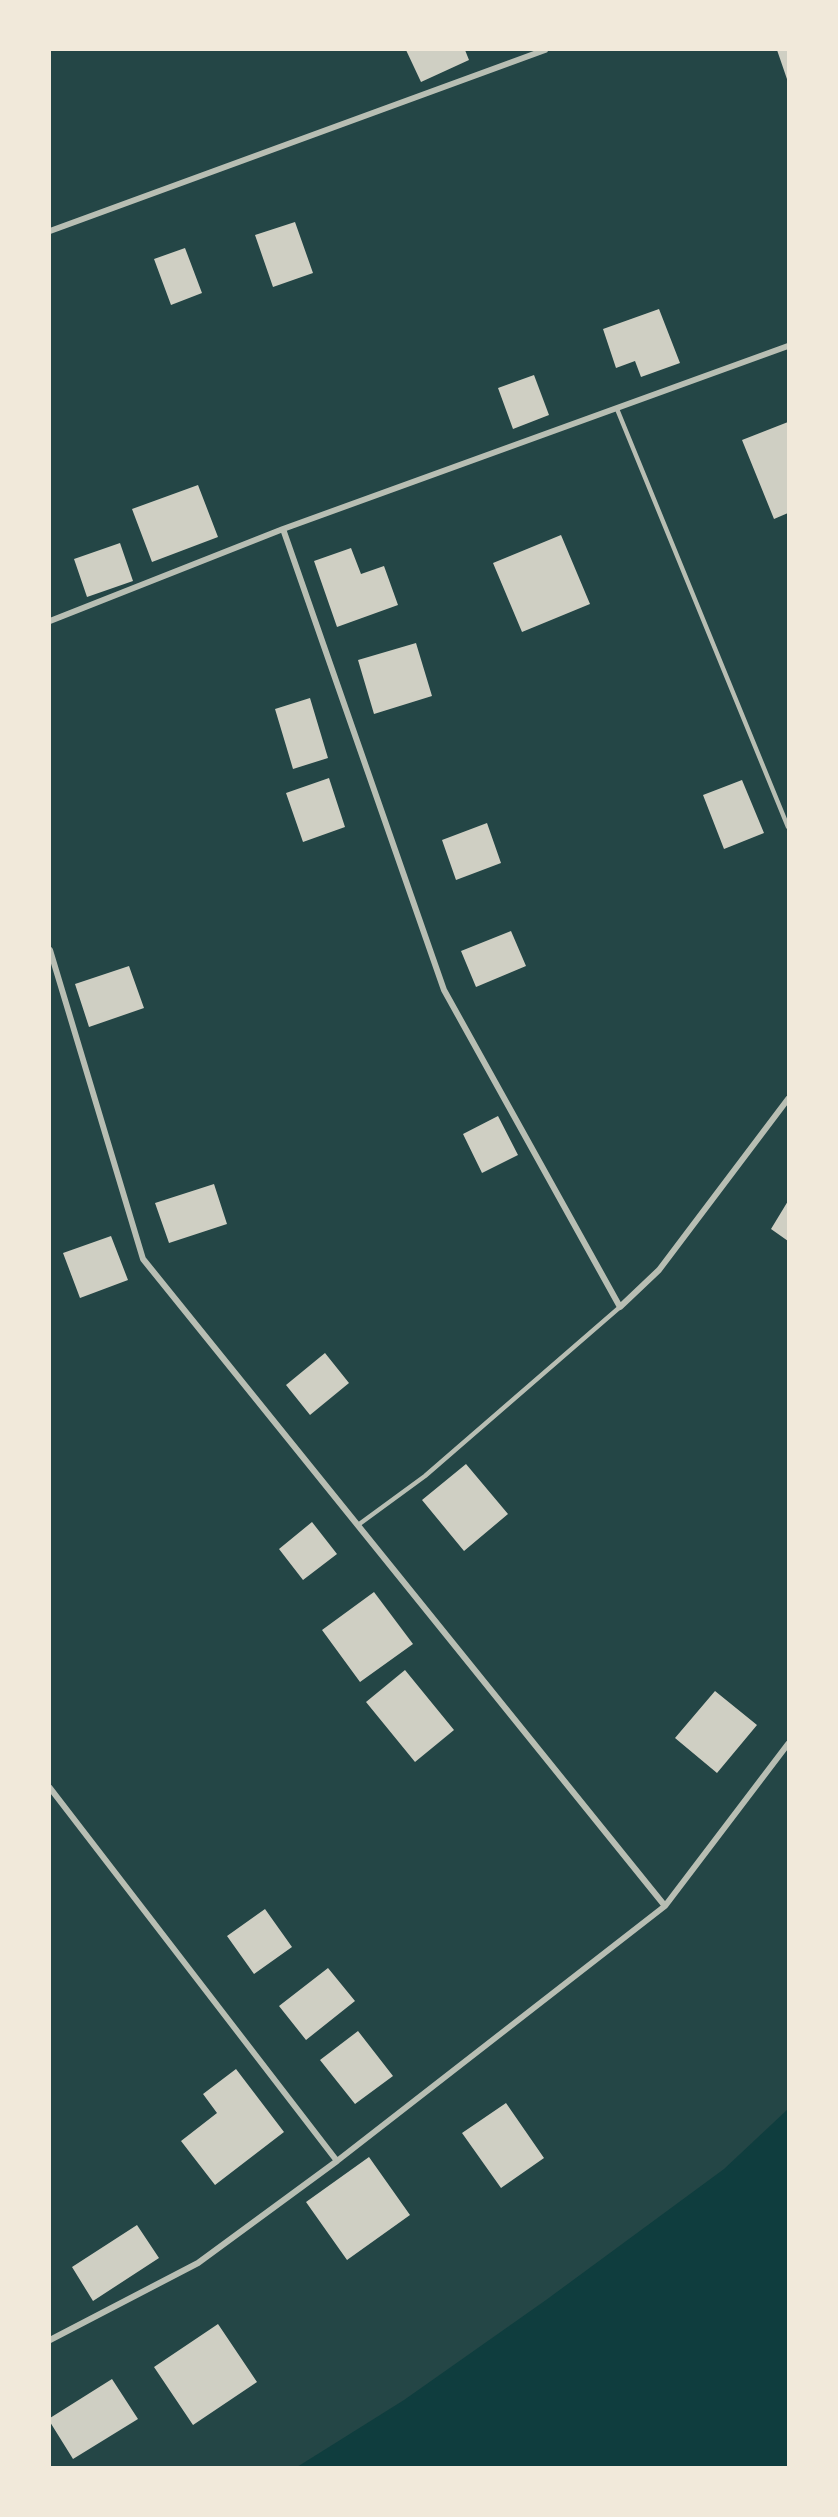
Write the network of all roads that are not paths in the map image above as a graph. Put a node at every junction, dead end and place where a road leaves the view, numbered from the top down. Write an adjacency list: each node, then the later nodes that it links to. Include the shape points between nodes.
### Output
1 (545, 50): 2 (street)
2 (50, 231)
3 (789, 346): 4 (street)
4 (617, 409): 5 (street); 7 (lane)
5 (283, 529): 6 (street); 10 (street, via 444,990)
6 (50, 621)
7 (789, 828)
8 (50, 950): 11 (street, via 143,1258)
9 (789, 1099): 10 (street, via 660,1270)
10 (620, 1307): 11 (lane, via 425,1476)
11 (358, 1526): 14 (street)
12 (789, 1744): 14 (street)
13 (50, 1788): 15 (street)
14 (665, 1906): 15 (street)
15 (337, 2161): 16 (street, via 198,2263)
16 (50, 2340)

